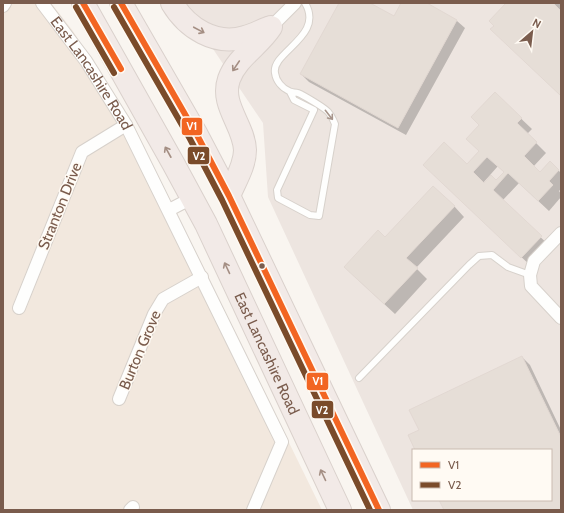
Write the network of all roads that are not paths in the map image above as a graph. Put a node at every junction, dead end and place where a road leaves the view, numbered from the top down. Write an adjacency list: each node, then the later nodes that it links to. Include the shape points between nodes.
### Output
1 (5, 3): 7 (street)
2 (42, 3): 11 (street, East Lancashire Road, via 86,61)
3 (121, 3): 12 (highway)
4 (172, 3): 9 (highway, one-way to 9, via 181,17 195,29 223,39 244,38)
5 (295, 3): 9 (street)
6 (305, 3): 10 (lane, via 309,10 309,24 278,62 274,71 278,83)
7 (3, 6)
8 (85, 6): 13 (highway, East Lancashire Road, one-way to 8)
9 (271, 27): 12 (highway, one-way to 12, via 239,61 228,81 228,102 241,131 245,150 241,169)
10 (290, 92): 10 (lane, one-way to 10, via 298,92 329,112 335,124 319,216 310,215 278,198 277,190 314,110 294,100)
11 (126, 125): 14 (street, East Lancashire Road); 18 (street, Stranton Drive, via 82,152)
12 (229, 196): 24 (highway)
13 (192, 198): 14 (street); 23 (highway, East Lancashire Road, one-way to 13)
14 (168, 210): 17 (street, East Lancashire Road)
15 (561, 233): 16 (street, via 534,261)
16 (530, 275): 19 (street, via 531,286); 20 (lane, via 508,267 492,254 479,256)
17 (202, 277): 21 (street, Burton Grove, via 163,299 154,314); 22 (street, East Lancashire Road, via 282,442)
18 (19, 308)
19 (561, 318)
20 (359, 378)
21 (119, 399)
22 (253, 510)
23 (340, 510)
24 (379, 510)

